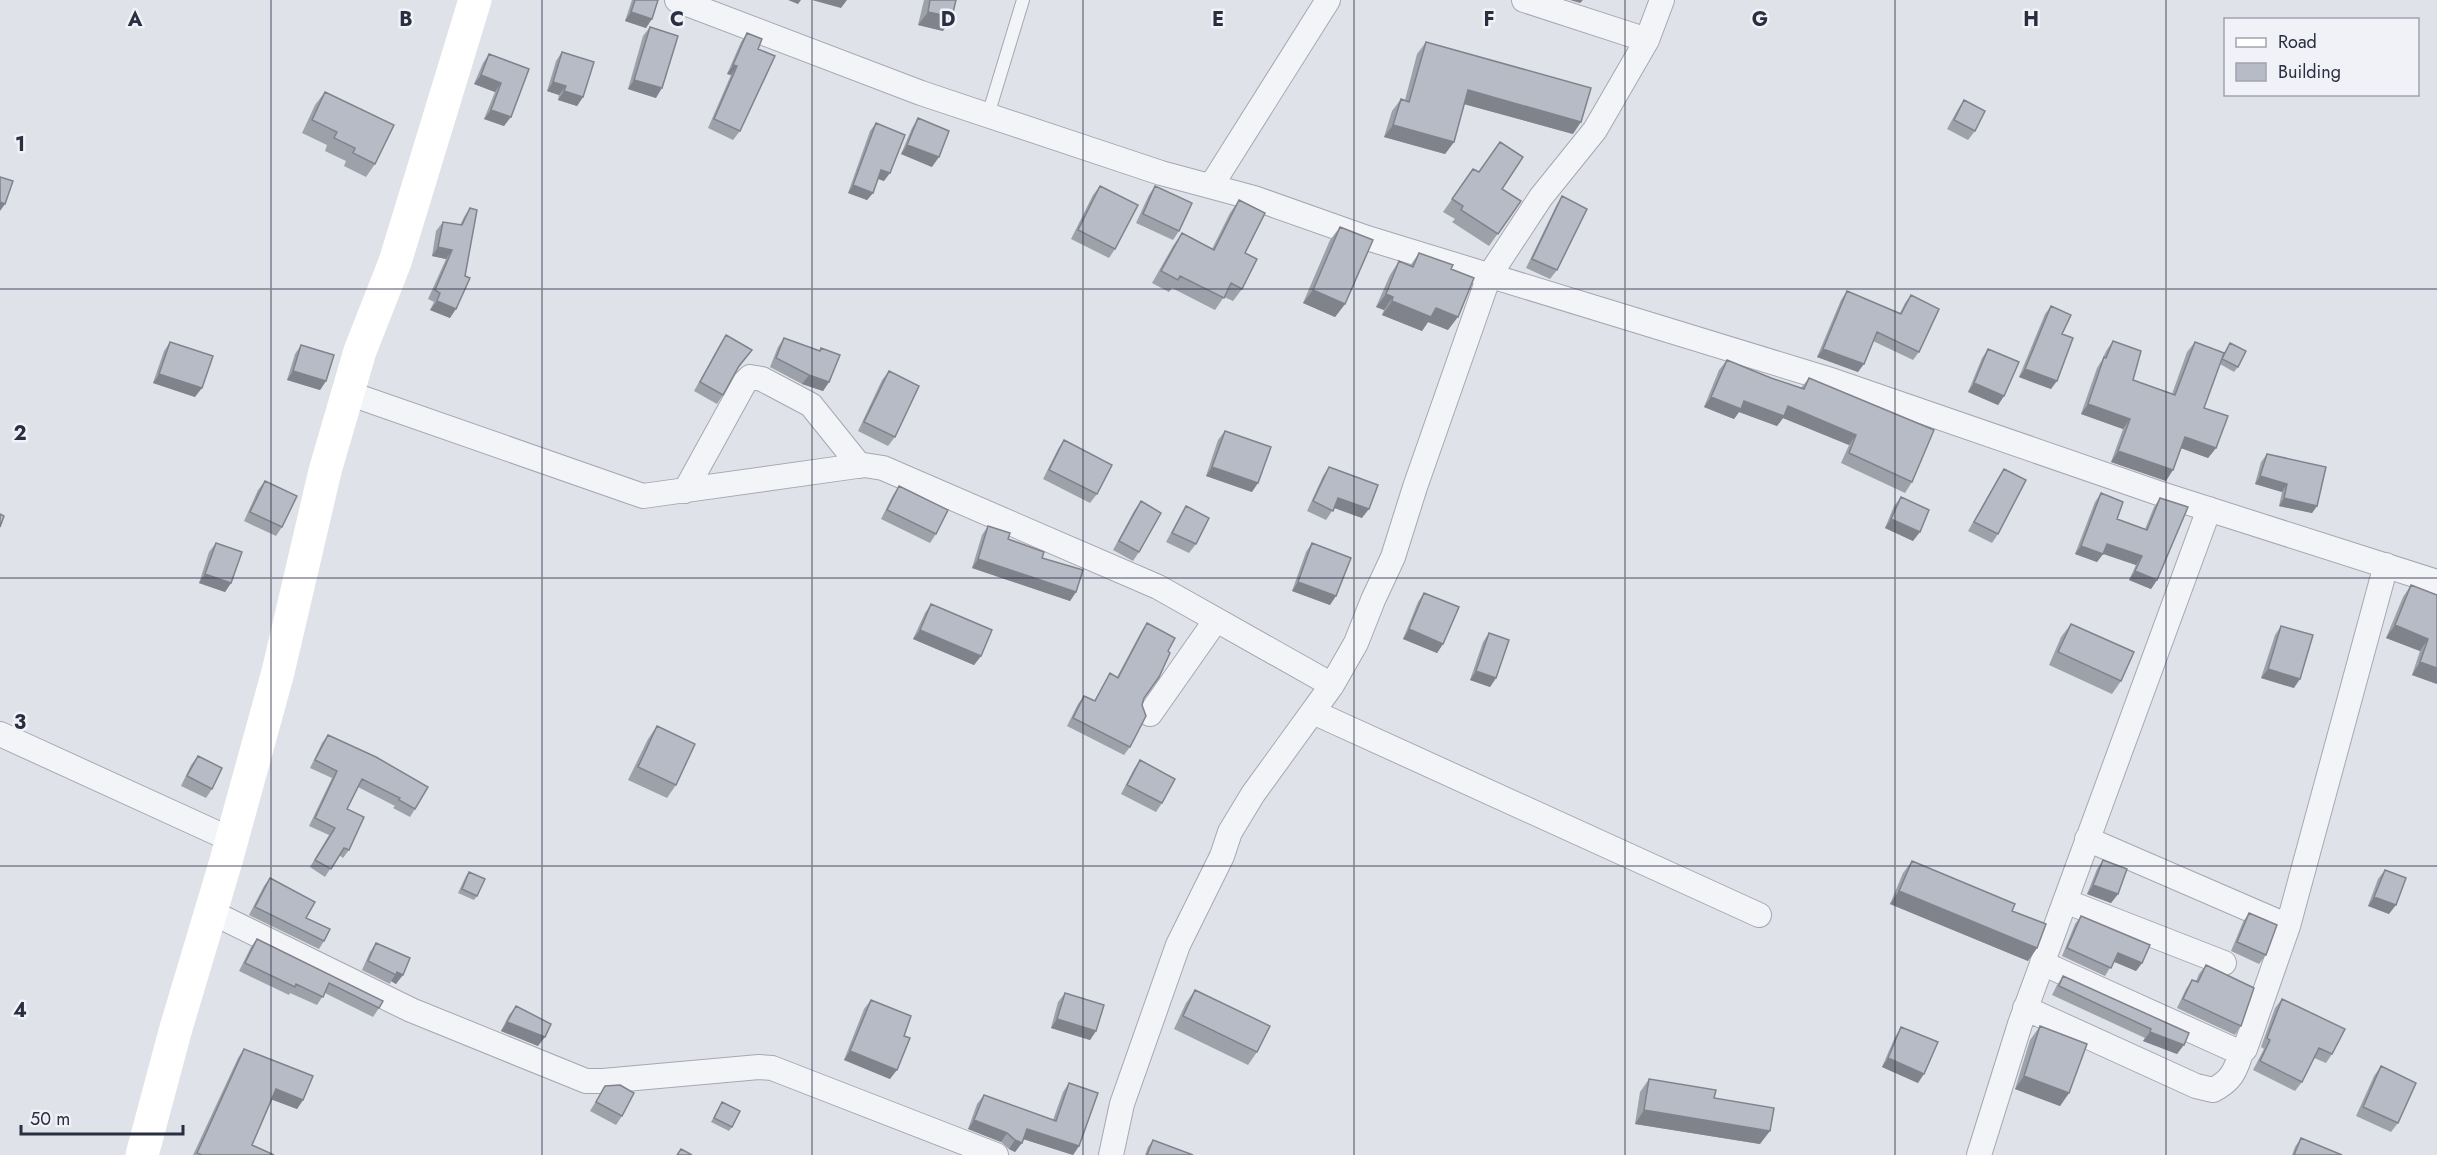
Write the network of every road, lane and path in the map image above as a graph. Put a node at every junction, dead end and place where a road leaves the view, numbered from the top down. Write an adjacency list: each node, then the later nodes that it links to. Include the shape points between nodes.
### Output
1 (475, 0): 11 (street, via 395,262)
2 (677, 0): 8 (street)
3 (1023, 0): 8 (lane)
4 (1328, 0): 9 (street)
5 (1524, 0): 7 (street)
6 (1662, 0): 7 (street)
7 (1647, 40): 10 (street, via 1595,130 1541,197)
8 (988, 115): 9 (street)
9 (1211, 186): 10 (street)
10 (1490, 276): 14 (street, via 1834,381); 18 (street, via 1393,557 1356,643)
11 (348, 393): 13 (street, via 643,496); 23 (street)
12 (860, 466): 13 (street); 13 (street, via 811,405 762,379 750,378); 17 (street, via 883,468 1158,587)
13 (685, 491)
14 (2209, 509): 15 (street); 22 (street)
15 (2385, 565): 16 (street); 27 (street)
16 (2437, 582)
17 (1216, 620): 18 (street); 20 (street)
18 (1332, 685): 19 (street)
19 (1313, 712): 26 (street); 34 (street, via 1230,832 1178,945 1122,1104)
20 (1150, 714)
21 (0, 734): 23 (street)
22 (2087, 839): 24 (street); 27 (street)
23 (232, 840): 25 (street)
24 (2065, 901): 28 (street); 29 (street)
25 (210, 912): 32 (street); 33 (street, via 411,1010 586,1081 772,1068)
26 (1759, 915)
27 (2288, 926): 31 (street)
28 (2042, 963): 30 (street); 31 (street)
29 (2224, 963)
30 (2025, 1008): 31 (street, via 2196,1086 2213,1090 2226,1083); 35 (street)
31 (2241, 1053)
32 (142, 1155)
33 (996, 1155)
34 (1111, 1155)
35 (1979, 1155)

